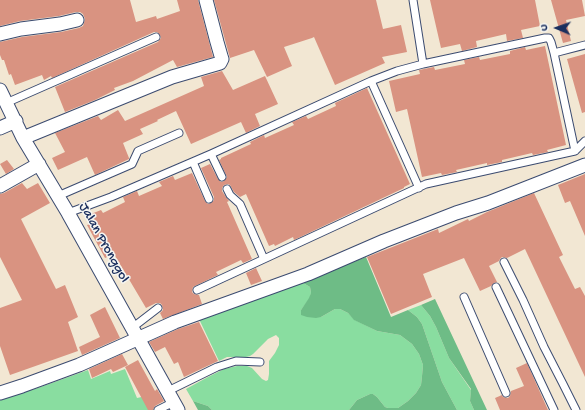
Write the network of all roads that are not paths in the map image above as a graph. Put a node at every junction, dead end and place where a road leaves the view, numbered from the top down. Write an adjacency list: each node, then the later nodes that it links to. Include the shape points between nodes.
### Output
1 (206, 0): 15 (street, via 222,59 220,63 172,77)
2 (412, 0): 8 (lane)
3 (77, 20): 4 (street)
4 (0, 34)
5 (156, 37): 11 (lane)
6 (585, 45): 7 (lane)
7 (554, 53): 8 (lane, via 549,38 545,38); 17 (lane)
8 (423, 64): 9 (lane)
9 (371, 81): 18 (lane); 24 (lane)
10 (0, 90): 11 (street, Jalan Pronggol)
11 (6, 103): 12 (street, Jalan Pronggol)
12 (16, 121): 13 (street); 15 (street, Jalan Pronggol)
13 (0, 128)
14 (178, 133): 26 (lane, via 138,151 132,164)
15 (24, 138): 20 (street, Jalan Pronggol)
16 (585, 141): 17 (lane)
17 (575, 151): 24 (lane, via 426,184)
18 (211, 154): 19 (lane); 22 (lane)
19 (193, 162): 27 (lane); 28 (lane)
20 (39, 164): 23 (street); 26 (street, Jalan Pronggol)
21 (585, 165): 35 (street, via 384,241 308,274 175,322)
22 (222, 177)
23 (0, 186)
24 (419, 188): 29 (lane)
25 (227, 189): 29 (lane, via 240,204)
26 (58, 196): 28 (street, Jalan Pronggol)
27 (209, 199)
28 (68, 214): 35 (street, Jalan Pronggol)
29 (264, 259): 32 (lane)
30 (504, 262): 42 (lane)
31 (496, 287): 41 (lane)
32 (196, 290)
33 (464, 297): 38 (lane)
34 (158, 308): 35 (lane)
35 (135, 333): 37 (street, via 79,365); 39 (street, Jalan Pronggol)
36 (260, 362): 39 (lane, via 236,361 217,367)
37 (0, 393)
38 (506, 393)
39 (173, 401): 40 (lane)
40 (158, 410)
41 (554, 410)
42 (576, 410)

